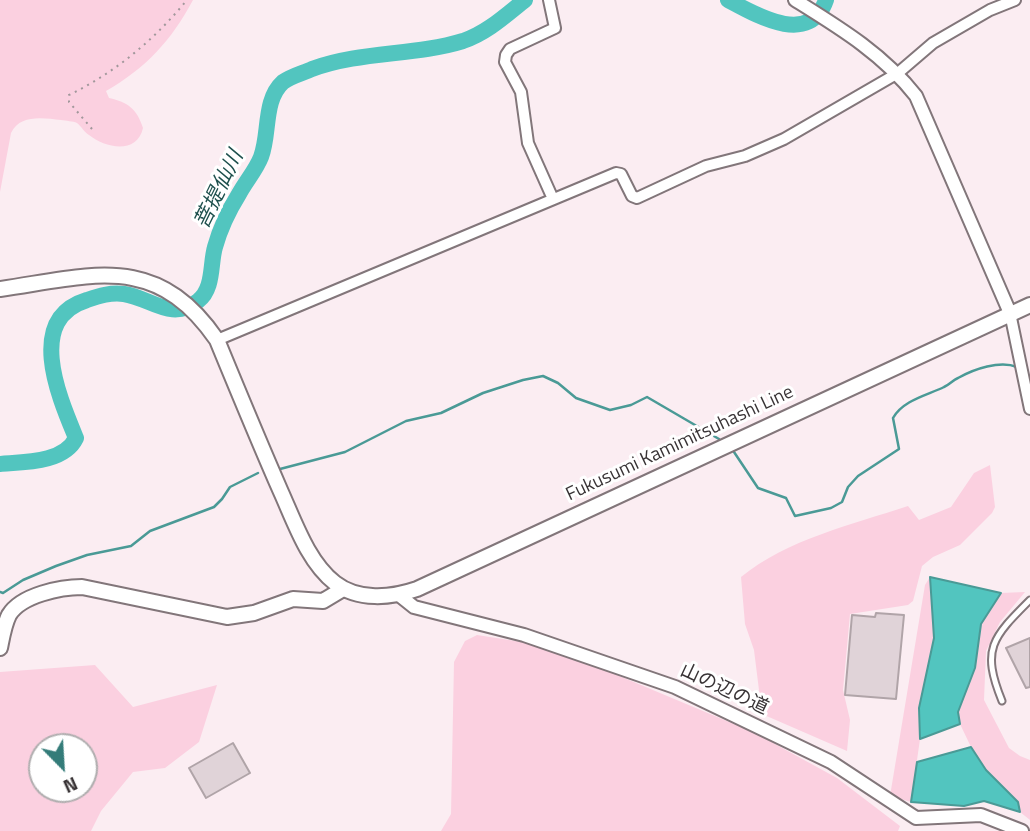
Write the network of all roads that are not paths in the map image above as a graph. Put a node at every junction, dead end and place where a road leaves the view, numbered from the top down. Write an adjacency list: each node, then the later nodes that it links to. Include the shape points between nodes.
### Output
1 (549, 0): 5 (street, via 555,28 510,49 505,62 521,92 528,143)
2 (795, 0): 4 (street, via 861,42)
3 (1015, 0): 4 (street, via 933,43)
4 (898, 73): 5 (street, via 784,139 706,166 640,197 632,196 619,172); 8 (street, via 916,96)
5 (553, 199): 9 (street)
6 (0, 289): 9 (main road, via 116,274 137,277 183,300)
7 (1030, 305): 8 (main road, Fukusumi Kamimitsuhashi Line)
8 (1010, 313): 10 (street); 12 (main road, Fukusumi Kamimitsuhashi Line)
9 (217, 340): 11 (main road, via 313,559)
10 (1030, 409)
11 (343, 589): 12 (main road, Fukusumi Kamimitsuhashi Line, via 363,595); 14 (main road, Fukusumi Kamimitsuhashi Line, via 323,601 293,599 227,617 66,587 15,608)
12 (399, 595): 16 (street, 山の辺の道, via 414,607 524,635 675,687 831,762 916,818 981,816)
13 (1030, 600): 15 (lane, via 990,650)
14 (0, 648)
15 (1002, 701)
16 (1022, 831)

